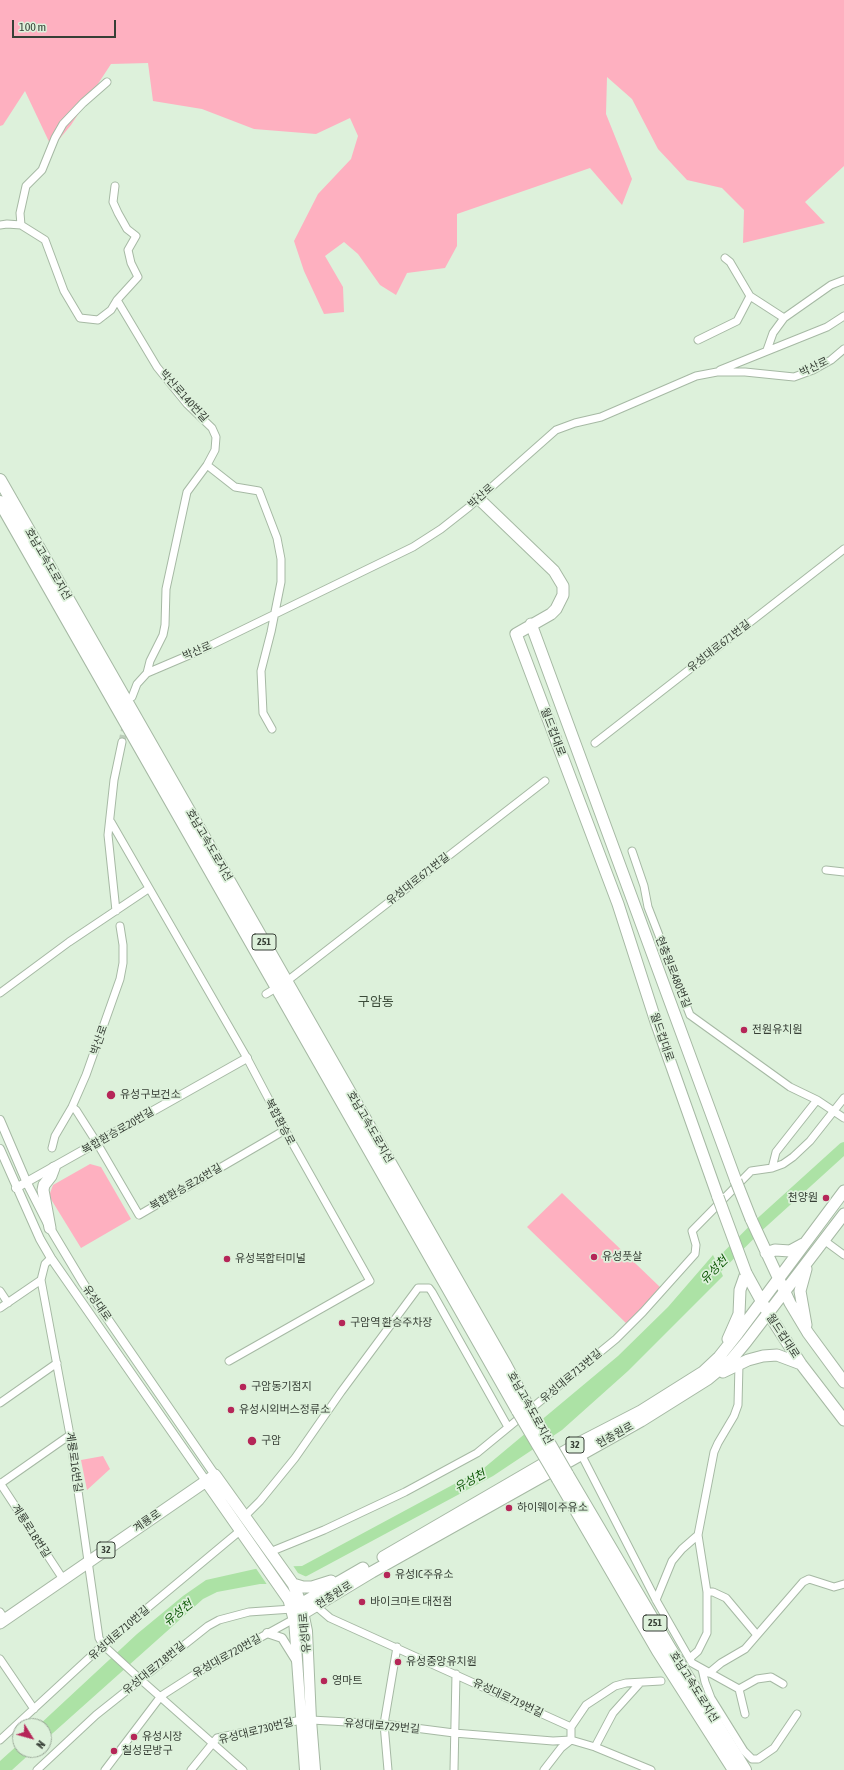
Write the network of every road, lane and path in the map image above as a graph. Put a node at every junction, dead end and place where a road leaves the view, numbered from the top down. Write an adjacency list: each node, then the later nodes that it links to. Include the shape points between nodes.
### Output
1 (107, 82): 4 (street, via 63,124 42,170 26,186 20,213)
2 (115, 186): 8 (street, via 113,202 127,229 136,236 128,250 138,276)
3 (0, 225): 4 (street)
4 (21, 225): 8 (street, via 44,240 64,291 80,318 98,320 111,310)
5 (725, 258): 7 (street)
6 (844, 280): 10 (street, via 819,293)
7 (750, 296): 10 (street); 11 (street, via 737,321)
8 (117, 300): 15 (street, 박산로140번길, via 157,367 187,404 212,428 216,437 215,450)
9 (844, 316): 13 (street, via 827,327)
10 (784, 318): 13 (street, via 773,334)
11 (698, 340)
12 (844, 348): 14 (street, 박산로, via 831,360 794,377)
13 (767, 350): 14 (street)
14 (717, 372): 17 (street, 박산로, via 682,382 601,417 556,430)
15 (207, 465): 20 (street, via 235,487 259,491 277,538 281,559 281,582); 22 (street, 박산로140번길, via 188,492 166,589 163,635)
16 (0, 480): 78 (highway, 호남고속도로지선 / 251, via 506,1366)
17 (478, 498): 20 (street, 박산로, via 441,529 413,546); 21 (main road, via 559,578 563,586 560,602 551,614)
18 (0, 502): 78 (highway, 호남고속도로지선 / 251)
19 (844, 549): 26 (street, 유성대로671번길)
20 (275, 615): 22 (street, 박산로); 24 (street, via 261,671 264,713)
21 (531, 624): 56 (main road, 월드컵대로, bridge, via 736,1181); 60 (main road, 월드컵대로, bridge, via 516,634 618,904 656,1022)
22 (147, 673): 23 (street, via 137,684)
23 (132, 697)
24 (272, 729)
25 (122, 742): 28 (street, via 114,780)
26 (595, 743)
27 (546, 781): 35 (street, 유성대로671번길)
28 (111, 822): 32 (street, 복합환승로); 33 (street, via 108,836)
29 (632, 851): 39 (street, 현충원로480번길, via 648,907 690,1015 790,1088)
30 (826, 870): 31 (street)
31 (844, 872)
32 (148, 889): 33 (street); 37 (street, 복합환승로)
33 (116, 911): 36 (street)
34 (120, 926): 40 (street, 박산로, via 123,963 120,979)
35 (291, 978)
36 (0, 993)
37 (247, 1058): 43 (street, 복합환승로); 44 (street, 복합환승로20번길)
38 (844, 1098): 41 (street, 유성대로713번길)
39 (817, 1100): 41 (street, 현충원로480번길); 48 (street, via 776,1152)
40 (72, 1107): 44 (street); 46 (street, 박산로, via 55,1136)
41 (839, 1114): 48 (street, 유성대로713번길, via 793,1157)
42 (0, 1120): 49 (street, 유성대로)
43 (285, 1130): 44 (street, 복합환승로26번길, via 139,1215); 71 (street, 복합환승로, via 370,1281)
44 (97, 1143): 47 (street, 복합환승로20번길)
45 (0, 1148): 50 (street, 유성대로)
46 (52, 1148)
47 (54, 1168): 49 (street, 복합환승로20번길); 53 (main road, via 43,1190)
48 (772, 1168): 80 (street, 유성대로713번길, via 751,1171 692,1231 696,1245 695,1254 643,1312 595,1356)
49 (29, 1181): 50 (street); 53 (street, 유성대로)
50 (16, 1188): 59 (street, 유성대로)
51 (844, 1191): 55 (main road, 현충원로 / 32)
52 (844, 1214): 54 (main road, 현충원로 / 32)
53 (50, 1228): 84 (street, 유성대로, via 83,1283)
54 (825, 1240): 57 (main road, 현충원로 / 32); 58 (street)
55 (807, 1242): 56 (main road, via 790,1251 775,1250); 62 (main road, 현충원로 / 32)
56 (766, 1253): 62 (main road, 월드컵대로)
57 (814, 1255): 64 (main road, 현충원로 / 32); 69 (main road, via 806,1270 800,1291)
58 (844, 1255)
59 (51, 1258): 61 (street, via 45,1264); 84 (street, 유성대로)
60 (746, 1273): 65 (main road, 월드컵대로); 70 (main road, via 740,1290 739,1314)
61 (41, 1280): 66 (street); 72 (street, 계룡로16번길)
62 (779, 1280): 64 (main road, 월드컵대로); 65 (main road, 현충원로 / 32)
63 (0, 1291): 66 (street)
64 (784, 1292): 68 (main road, 현충원로 / 32); 69 (main road, 월드컵대로)
65 (761, 1302): 68 (main road, 월드컵대로); 70 (main road, 현충원로 / 32)
66 (8, 1303): 67 (street)
67 (0, 1308)
68 (768, 1313): 74 (main road, 월드컵대로); 75 (main road, 현충원로 / 32, via 731,1360)
69 (808, 1333): 76 (main road, 월드컵대로)
70 (719, 1357): 91 (main road, 현충원로 / 32, via 703,1372 666,1397 579,1443)
71 (229, 1361)
72 (58, 1363): 77 (street); 81 (street, 계룡로16번길)
73 (739, 1364): 74 (main road, via 771,1355 789,1358); 75 (main road); 88 (street, via 738,1405 714,1452)
74 (802, 1364): 79 (main road, 월드컵대로)
75 (708, 1379): 82 (main road, 현충원로 / 32)
76 (844, 1382)
77 (0, 1403)
78 (522, 1408): 83 (highway, 호남고속도로지선 / 251, bridge)
79 (844, 1420)
80 (508, 1427): 86 (street, via 432,1292 429,1288 418,1288 295,1458); 89 (street, 유성대로713번길, via 477,1453 405,1492)
81 (70, 1435): 85 (street); 90 (street, 계룡로16번길)
82 (581, 1454): 96 (street); 97 (main road, 현충원로 / 32)
83 (563, 1477): 137 (highway, 호남고속도로지선 / 251, via 658,1651); 138 (highway, 호남고속도로지선 / 251)
84 (211, 1478): 86 (main road, 유성대로); 87 (main road); 90 (main road, 계룡로 / 32)
85 (0, 1483): 92 (street, 계룡로18번길)
86 (245, 1516): 89 (main road, 유성대로)
87 (241, 1530): 89 (main road); 102 (street, 유성대로710번길)
88 (698, 1535): 95 (street); 96 (street, via 672,1562)
89 (268, 1555): 93 (main road, 유성대로); 98 (main road, 유성대로, via 282,1590)
90 (88, 1562): 92 (main road, 계룡로 / 32); 102 (street, via 99,1638)
91 (369, 1565): 93 (main road, via 312,1587 303,1588); 98 (main road)
92 (63, 1579): 99 (main road, 계룡로 / 32)
93 (293, 1584): 98 (main road, 유성대로)
94 (844, 1584): 101 (street, via 834,1587 808,1579)
95 (707, 1592): 101 (street, via 714,1592 726,1598); 106 (street, via 707,1633)
96 (656, 1600): 106 (street)
97 (316, 1606): 98 (main road, 현충원로 / 32); 103 (street, 유성대로719번길, via 330,1618)
98 (298, 1611): 100 (street, 유성대로720번길); 105 (main road, 유성대로); 110 (street, 유성대로718번길, via 249,1612 219,1620); 119 (main road, 유성대로, via 307,1631)
99 (2, 1618)
100 (267, 1633): 105 (street, via 282,1638); 115 (street, 유성대로720번길)
101 (757, 1635): 108 (street, via 745,1649)
102 (103, 1645): 110 (street); 116 (street, 유성대로710번길)
103 (397, 1647): 109 (street, 유성대로719번길); 120 (street)
104 (0, 1659): 116 (street)
105 (297, 1662): 119 (main road, 유성대로)
106 (690, 1662): 107 (street)
107 (702, 1669): 108 (street); 118 (street, via 711,1698 744,1751 752,1759 758,1759 774,1748)
108 (709, 1673): 114 (street)
109 (456, 1674): 121 (street, 유성대로719번길); 122 (street)
110 (140, 1679): 115 (street); 127 (street, 유성대로718번길, via 96,1715)
111 (661, 1681): 112 (street)
112 (640, 1683): 121 (street, via 626,1683 602,1693 586,1705); 126 (street, via 613,1713)
113 (784, 1684): 114 (street, via 771,1677 757,1679)
114 (739, 1690): 117 (street)
115 (161, 1696): 125 (street); 128 (street, 유성대로720번길)
116 (34, 1709): 123 (street, 유성대로710번길)
117 (745, 1714)
118 (797, 1714)
119 (306, 1720): 120 (street, 유성대로729번길); 125 (street, 유성대로730번길, via 217,1738); 131 (main road, 유성대로); 132 (main road, 유성대로)
120 (384, 1724): 122 (street, 유성대로729번길); 133 (street)
121 (571, 1727): 124 (street)
122 (454, 1733): 124 (street, 유성대로729번길, via 553,1741); 134 (street)
123 (1, 1735)
124 (571, 1740): 126 (street, 유성대로729번길); 135 (street, via 561,1748)
125 (212, 1742): 129 (street, 유성대로730번길); 130 (street, 유성대로730번길)
126 (595, 1747): 136 (street, 유성대로729번길)
127 (37, 1770)
128 (104, 1770)
129 (191, 1770)
130 (243, 1770)
131 (305, 1770)
132 (315, 1770)
133 (388, 1770)
134 (454, 1770)
135 (544, 1770)
136 (651, 1770)
137 (734, 1770)
138 (745, 1770)

